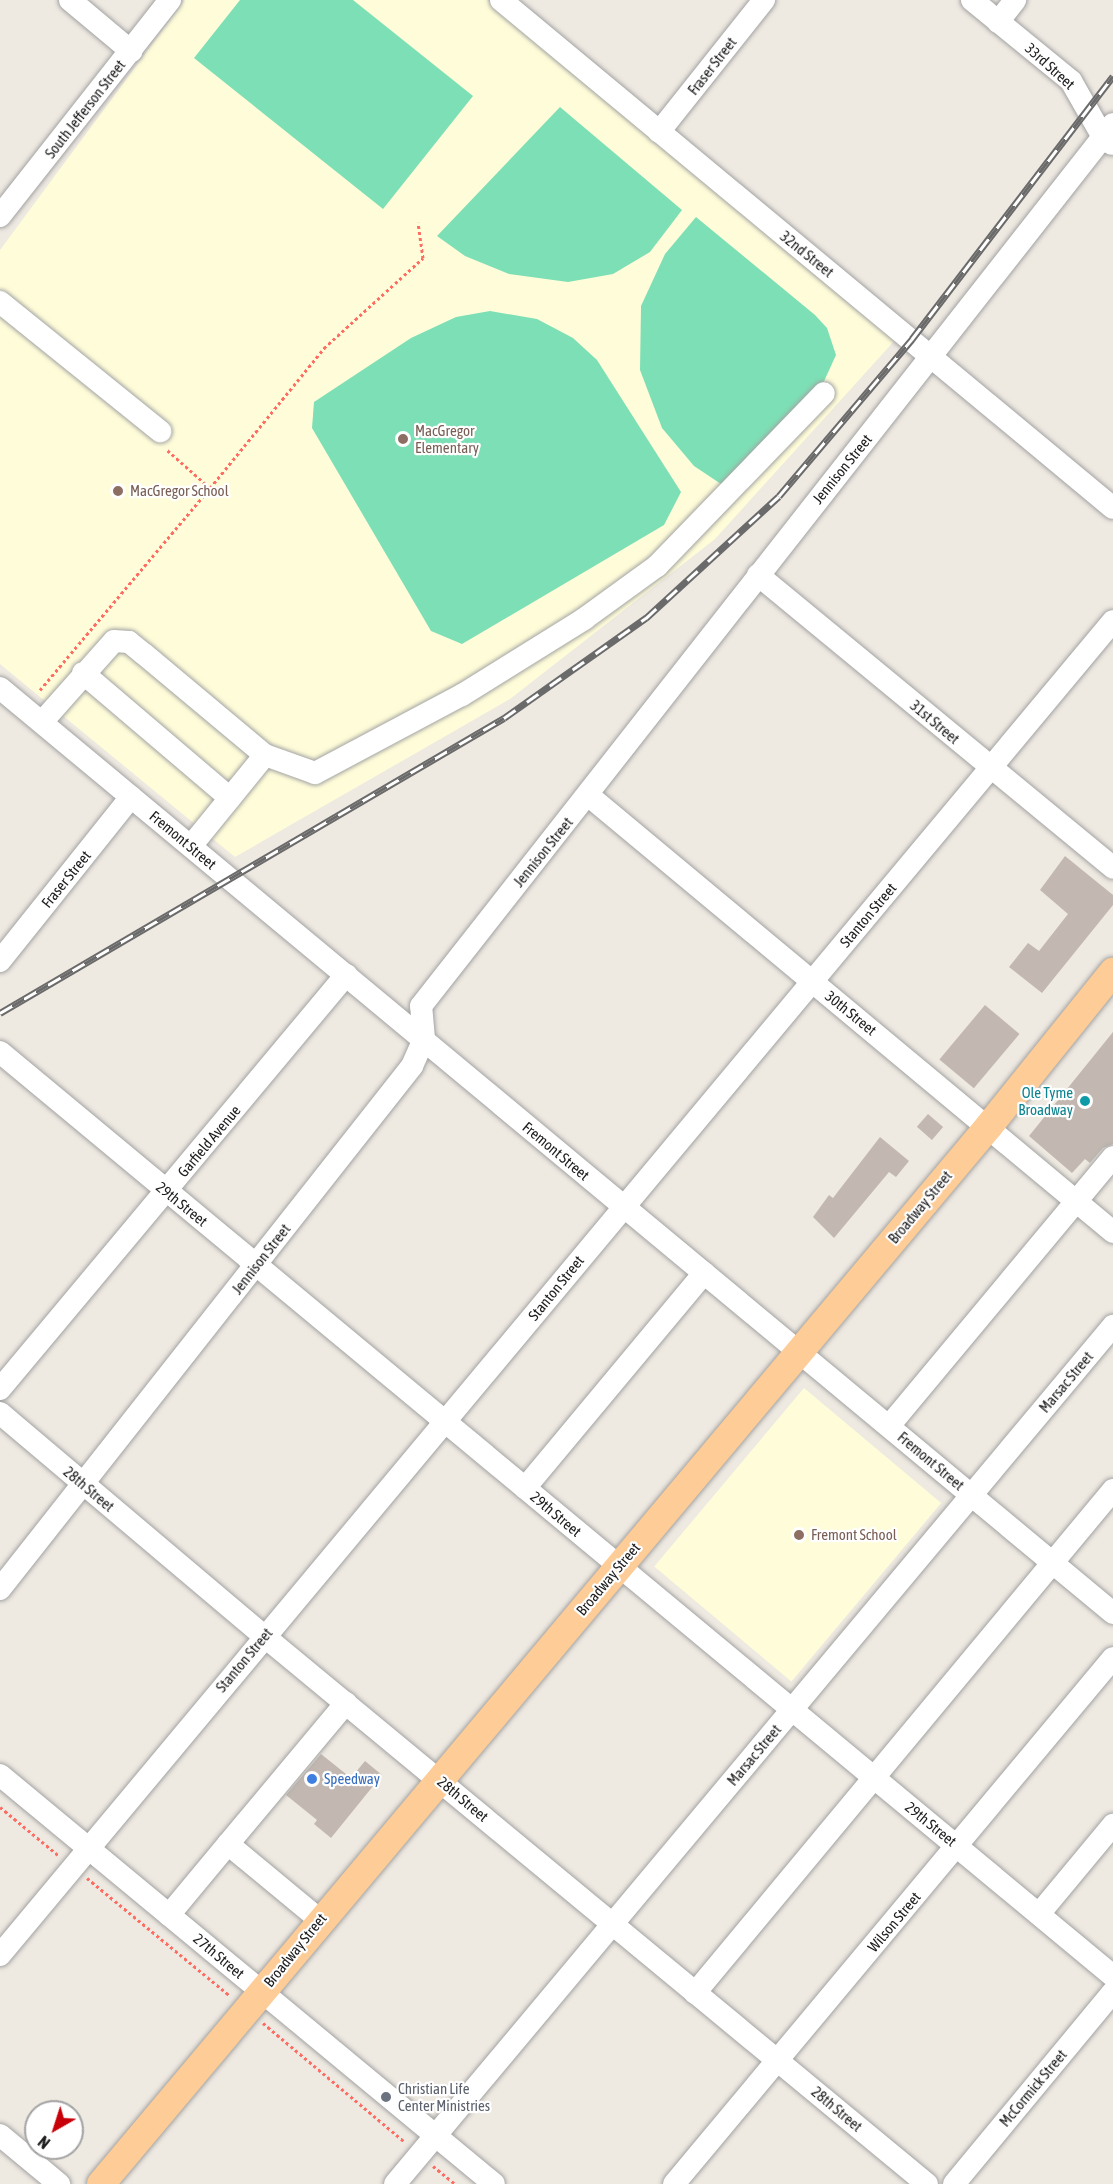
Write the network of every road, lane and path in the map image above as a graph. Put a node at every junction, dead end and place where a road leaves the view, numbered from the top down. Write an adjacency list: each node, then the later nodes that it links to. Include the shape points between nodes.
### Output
1 (70, 0): 8 (street)
2 (170, 0): 8 (street, South Jefferson Street)
3 (501, 0): 9 (street, 32nd Street)
4 (764, 0): 9 (street, Fraser Street)
5 (972, 0): 7 (street, 33rd Street)
6 (1016, 0): 7 (street)
7 (999, 21): 10 (street, 33rd Street, via 1071,81)
8 (131, 51): 11 (street, South Jefferson Street)
9 (659, 132): 14 (street, 32nd Street)
10 (1110, 135): 14 (street, Jennison Street)
11 (0, 216)
12 (418, 222): 17 (path, via 423,258 324,348)
13 (0, 302): 16 (street)
14 (932, 356): 18 (street, 32nd Street); 19 (street, Jennison Street)
15 (824, 393): 25 (street, via 657,566 584,619 462,695 315,773)
16 (160, 431): 17 (path, via 167,451)
17 (210, 488): 23 (path)
18 (1113, 508)
19 (758, 575): 26 (street, 31st Street); 27 (street, Jennison Street)
20 (1113, 621): 26 (street, Stanton Street)
21 (83, 673): 24 (street); 25 (street, via 114,640 129,642); 29 (street)
22 (0, 688): 24 (street, Fremont Street)
23 (40, 690)
24 (42, 722): 28 (street, Fremont Street)
25 (265, 755): 29 (street)
26 (991, 768): 31 (street, 31st Street); 35 (street, Stanton Street)
27 (588, 795): 35 (street, 30th Street); 36 (street, Jennison Street, via 421,1006)
28 (131, 797): 30 (street, Fremont Street); 32 (street, Fraser Street)
29 (230, 798): 30 (street)
30 (191, 846): 34 (street, Fremont Street)
31 (1113, 868)
32 (0, 961)
33 (1113, 972): 38 (main road, Broadway Street)
34 (346, 975): 36 (street, Fremont Street); 40 (street, Garfield Avenue)
35 (812, 981): 38 (street, 30th Street); 42 (street, Stanton Street)
36 (424, 1039): 42 (street, Fremont Street); 44 (street, Jennison Street, via 412,1066)
37 (0, 1052): 40 (street, 29th Street)
38 (989, 1126): 41 (street, 30th Street); 47 (main road, Broadway Street)
39 (1113, 1157): 41 (street)
40 (167, 1192): 44 (street, 29th Street); 48 (street, Garfield Avenue)
41 (1077, 1201): 43 (street, 30th Street); 51 (street)
42 (622, 1206): 45 (street, Fremont Street); 50 (street, Stanton Street)
43 (1113, 1232)
44 (258, 1265): 50 (street, 29th Street); 52 (street, Jennison Street)
45 (704, 1273): 47 (street, Fremont Street); 53 (street)
46 (1113, 1326): 55 (street, Marsac Street)
47 (798, 1351): 51 (street, Fremont Street); 57 (main road, Broadway Street)
48 (0, 1389)
49 (0, 1413): 52 (street, 28th Street)
50 (446, 1423): 53 (street, 29th Street); 60 (street, Stanton Street)
51 (889, 1426): 55 (street, Fremont Street)
52 (82, 1484): 58 (street, Jennison Street); 60 (street, 28th Street)
53 (525, 1488): 57 (street, 29th Street)
54 (1113, 1490): 56 (street)
55 (971, 1495): 56 (street, Fremont Street); 63 (street, Marsac Street)
56 (1052, 1562): 59 (street, Fremont Street); 65 (street)
57 (618, 1567): 63 (street, 29th Street); 66 (main road, Broadway Street)
58 (0, 1589)
59 (1113, 1613)
60 (264, 1636): 62 (street, 28th Street); 70 (street, Stanton Street)
61 (1113, 1658): 69 (street, Wilson Street)
62 (346, 1703): 66 (street, 28th Street); 68 (street)
63 (790, 1711): 65 (street, 29th Street); 74 (street, Marsac Street)
64 (0, 1775): 70 (street, 27th Street)
65 (873, 1777): 69 (street, 29th Street); 79 (street)
66 (438, 1778): 73 (main road, Broadway Street); 74 (street, 28th Street)
67 (1113, 1824): 71 (street)
68 (228, 1844): 72 (street); 73 (street)
69 (957, 1846): 71 (street, 29th Street); 80 (street, Wilson Street)
70 (88, 1849): 72 (street, 27th Street); 75 (street, Stanton Street)
71 (1039, 1914): 76 (street, 29th Street)
72 (169, 1915): 77 (street, 27th Street)
73 (320, 1920): 77 (main road, Broadway Street)
74 (613, 1925): 79 (street, 28th Street); 82 (street, Marsac Street)
75 (0, 1955)
76 (1113, 1976)
77 (261, 1991): 82 (street, 27th Street); 84 (main road, Broadway Street)
78 (1113, 1992): 89 (street, McCormick Street)
79 (695, 1993): 80 (street, 28th Street)
80 (779, 2061): 87 (street, Wilson Street); 88 (street, 28th Street)
81 (0, 2135): 83 (street)
82 (435, 2135): 85 (street, Marsac Street); 86 (street, 27th Street)
83 (59, 2184)
84 (101, 2184)
85 (395, 2184)
86 (494, 2184)
87 (674, 2184)
88 (927, 2184)
89 (954, 2184)

